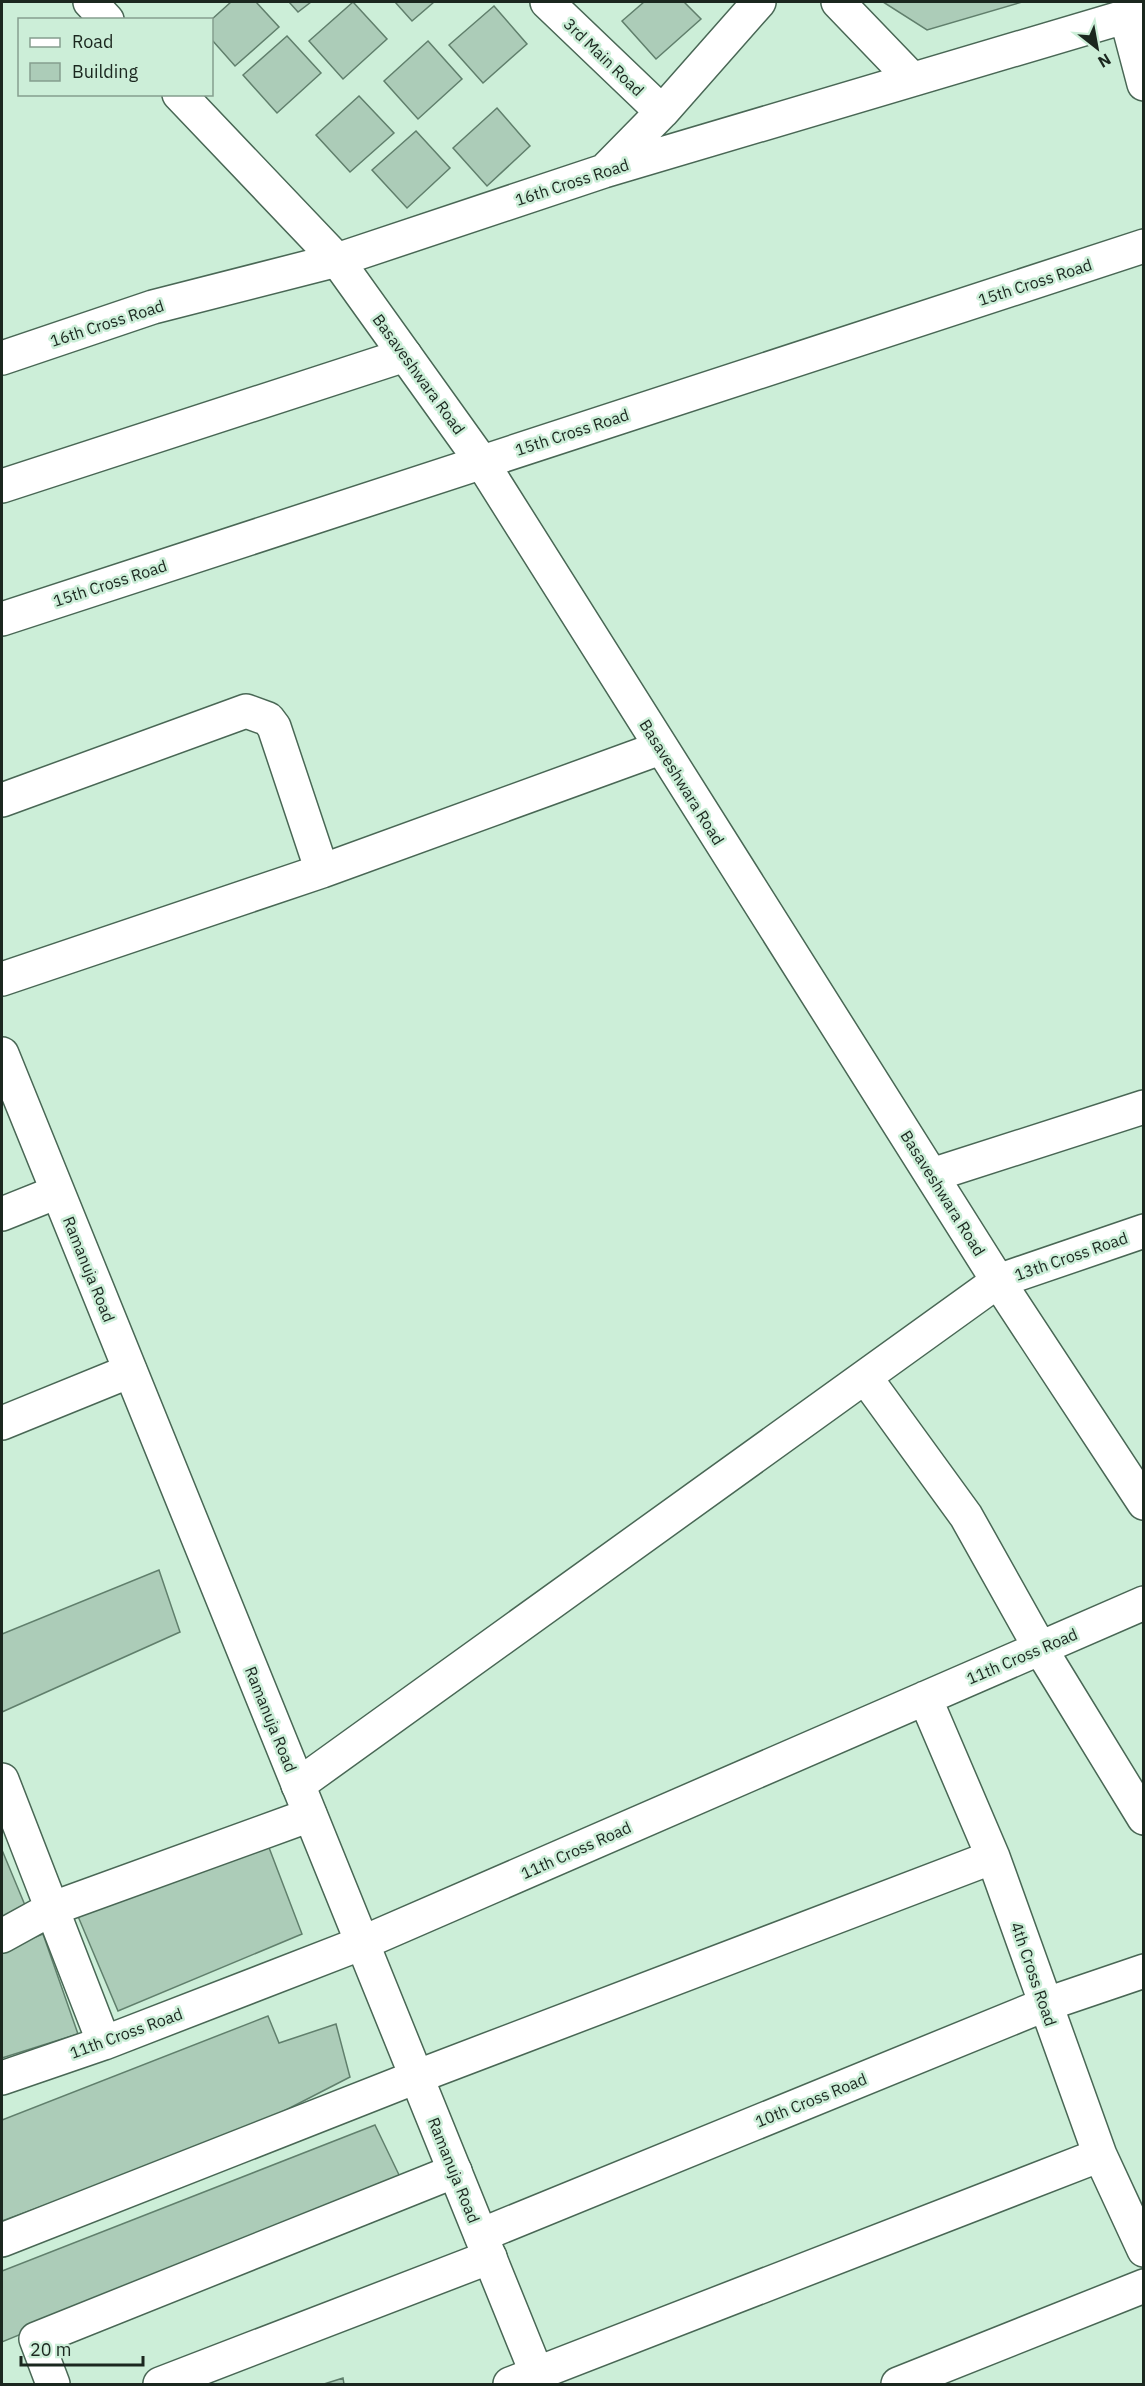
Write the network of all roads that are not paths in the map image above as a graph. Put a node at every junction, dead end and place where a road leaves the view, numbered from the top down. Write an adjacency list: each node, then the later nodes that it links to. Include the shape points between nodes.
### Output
1 (90, 2): 6 (street)
2 (547, 2): 10 (street, 3rd Main Road)
3 (759, 2): 10 (street)
4 (838, 2): 7 (street)
5 (1135, 13): 7 (street, 16th Cross Road); 8 (street)
6 (106, 18)
7 (912, 79): 11 (street, 16th Cross Road)
8 (1143, 84)
9 (181, 96): 13 (street, Basaveshwara Road)
10 (662, 112): 11 (street)
11 (604, 171): 13 (street, 16th Cross Road)
12 (1143, 246): 16 (street, 15th Cross Road)
13 (337, 260): 14 (street, Basaveshwara Road); 15 (street, 16th Cross Road, via 153,307)
14 (405, 355): 16 (street, Basaveshwara Road); 17 (street)
15 (2, 358)
16 (481, 461): 18 (street, 15th Cross Road); 19 (street, Basaveshwara Road)
17 (2, 486)
18 (2, 619)
19 (660, 748): 21 (street); 25 (street, Basaveshwara Road)
20 (2, 800): 21 (street, via 246,711 268,719 273,727)
21 (322, 871): 22 (street)
22 (2, 979)
23 (2, 1057): 26 (street, Ramanuja Road)
24 (1143, 1107): 25 (street)
25 (932, 1175): 29 (street, Basaveshwara Road)
26 (57, 1192): 27 (street); 30 (street, Ramanuja Road)
27 (2, 1214)
28 (1143, 1231): 29 (street, 13th Cross Road)
29 (998, 1281): 31 (street, 13th Cross Road); 33 (street, Basaveshwara Road)
30 (130, 1371): 32 (street); 38 (street, Ramanuja Road)
31 (865, 1377): 35 (street, via 966,1516); 38 (street, 13th Cross Road)
32 (2, 1423)
33 (1143, 1503)
34 (1143, 1603): 35 (street, 11th Cross Road)
35 (1040, 1648): 36 (street, 11th Cross Road); 40 (street)
36 (925, 1698): 41 (street, 4th Cross Road); 44 (street, 11th Cross Road)
37 (2, 1780): 42 (street)
38 (298, 1785): 39 (street, Ramanuja Road)
39 (310, 1815): 42 (street); 44 (street, Ramanuja Road)
40 (1143, 1818)
41 (993, 1857): 46 (street, 4th Cross Road); 48 (street)
42 (51, 1909): 43 (street); 47 (street)
43 (2, 1936)
44 (362, 1943): 47 (street, 11th Cross Road); 48 (street, Ramanuja Road)
45 (1143, 1971): 46 (street, 10th Cross Road)
46 (1044, 2005): 50 (street, 4th Cross Road); 53 (street, 10th Cross Road)
47 (104, 2043): 49 (street, 11th Cross Road)
48 (416, 2077): 51 (street, Ramanuja Road); 52 (street)
49 (2, 2078)
50 (1100, 2155): 54 (street, 4th Cross Road); 56 (street)
51 (455, 2171): 53 (street, Ramanuja Road); 57 (street, via 36,2339)
52 (2, 2240)
53 (486, 2246): 56 (street, Ramanuja Road); 58 (street, 10th Cross Road)
54 (1143, 2250)
55 (1143, 2286): 59 (street)
56 (530, 2381)
57 (53, 2385)
58 (160, 2385)
59 (898, 2385)

